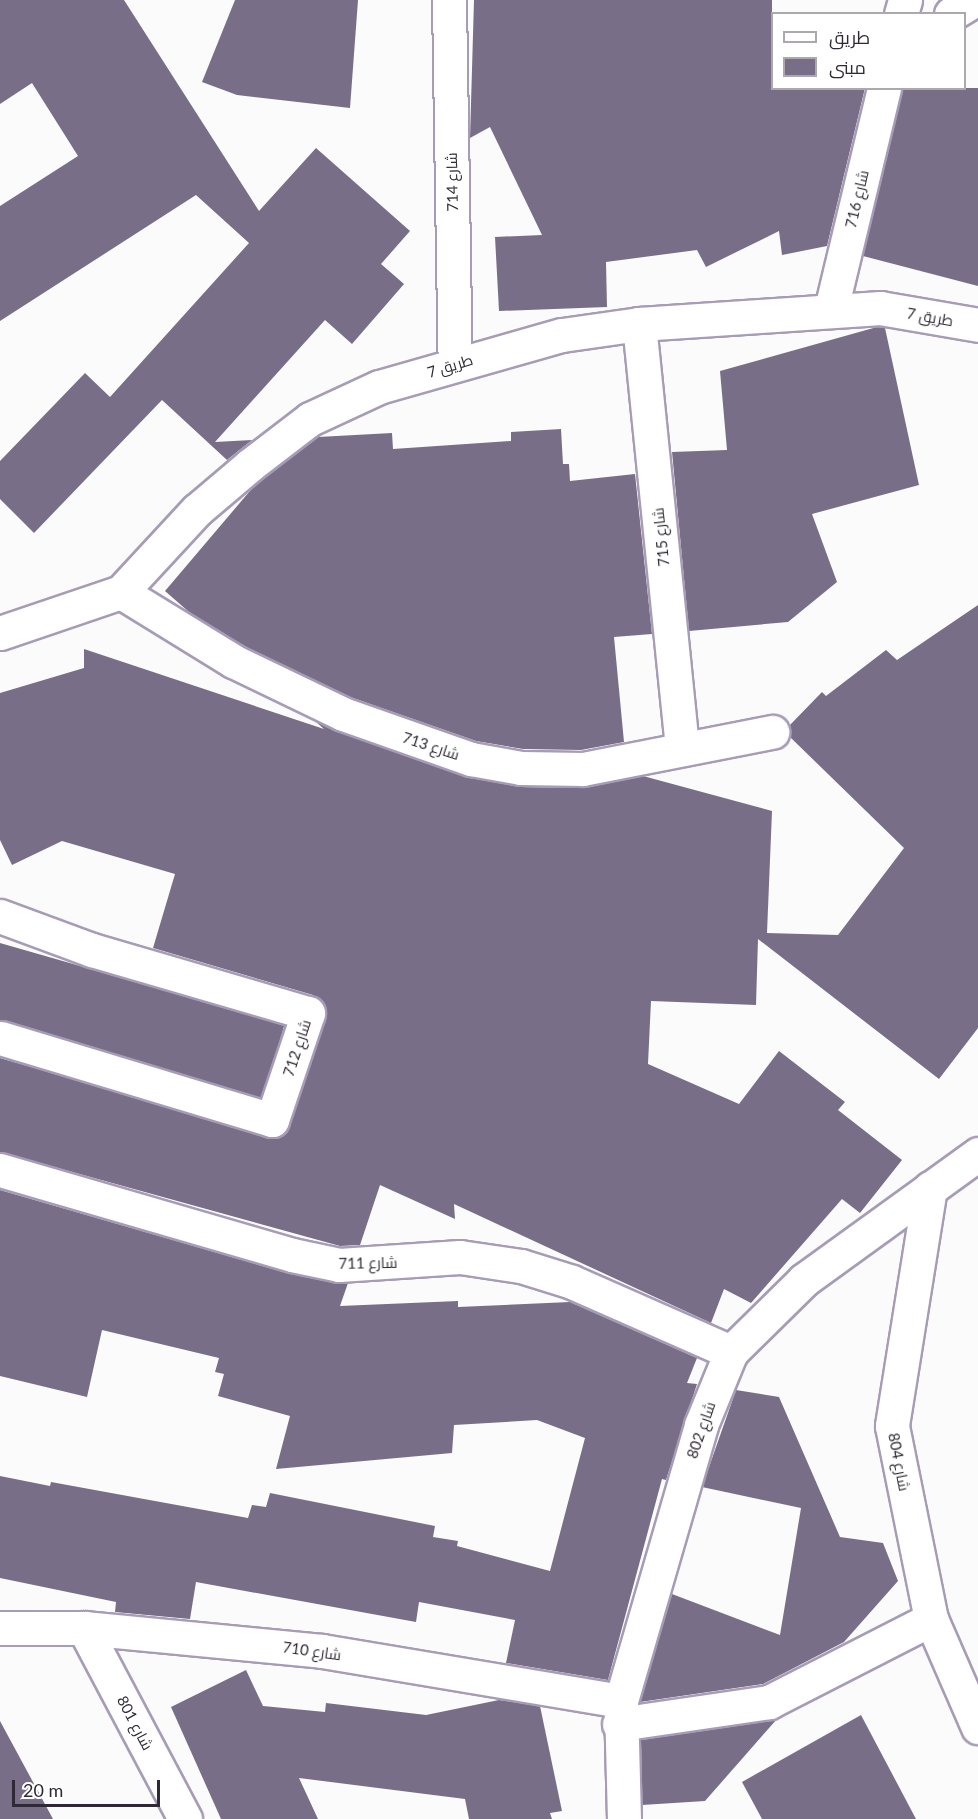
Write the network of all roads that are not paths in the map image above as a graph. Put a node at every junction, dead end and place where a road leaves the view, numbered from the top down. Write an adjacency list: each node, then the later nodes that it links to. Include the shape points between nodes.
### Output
1 (449, 0): 8 (street, شارع 714)
2 (974, 0): 3 (street)
3 (954, 12)
4 (884, 90): 5 (street, شارع 716)
5 (831, 309): 6 (street, 7 طريق); 7 (street, 7 طريق, via 880,308)
6 (639, 324): 8 (street, 7 طريق, via 562,335); 12 (street, شارع 715)
7 (978, 325)
8 (455, 364): 9 (street, 7 طريق, via 379,387 310,419 197,510)
9 (121, 592): 10 (street, 7 طريق); 12 (street, شارع 713, via 233,661 343,714 460,756 521,768 583,769)
10 (0, 633)
11 (772, 732): 12 (street, شارع 713)
12 (682, 749)
13 (0, 916): 14 (street, شارع 712, via 92,950 308,1013 272,1120)
14 (0, 1038)
15 (978, 1154): 17 (street, شارع 802)
16 (0, 1170): 18 (street, شارع 711, via 339,1265 460,1257 522,1266 572,1282)
17 (930, 1188): 18 (street, شارع 802, via 804,1280); 19 (street, شارع 804, via 892,1426)
18 (731, 1352): 22 (street, شارع 802, via 701,1425)
19 (931, 1619): 22 (street, شارع 710, via 769,1702); 23 (street, شارع 804)
20 (0, 1628): 21 (street, شارع 710)
21 (84, 1628): 22 (street, شارع 710, via 322,1651); 24 (street, شارع 801)
22 (620, 1712): 25 (street, شارع 802)
23 (978, 1727)
24 (185, 1819)
25 (624, 1819)

